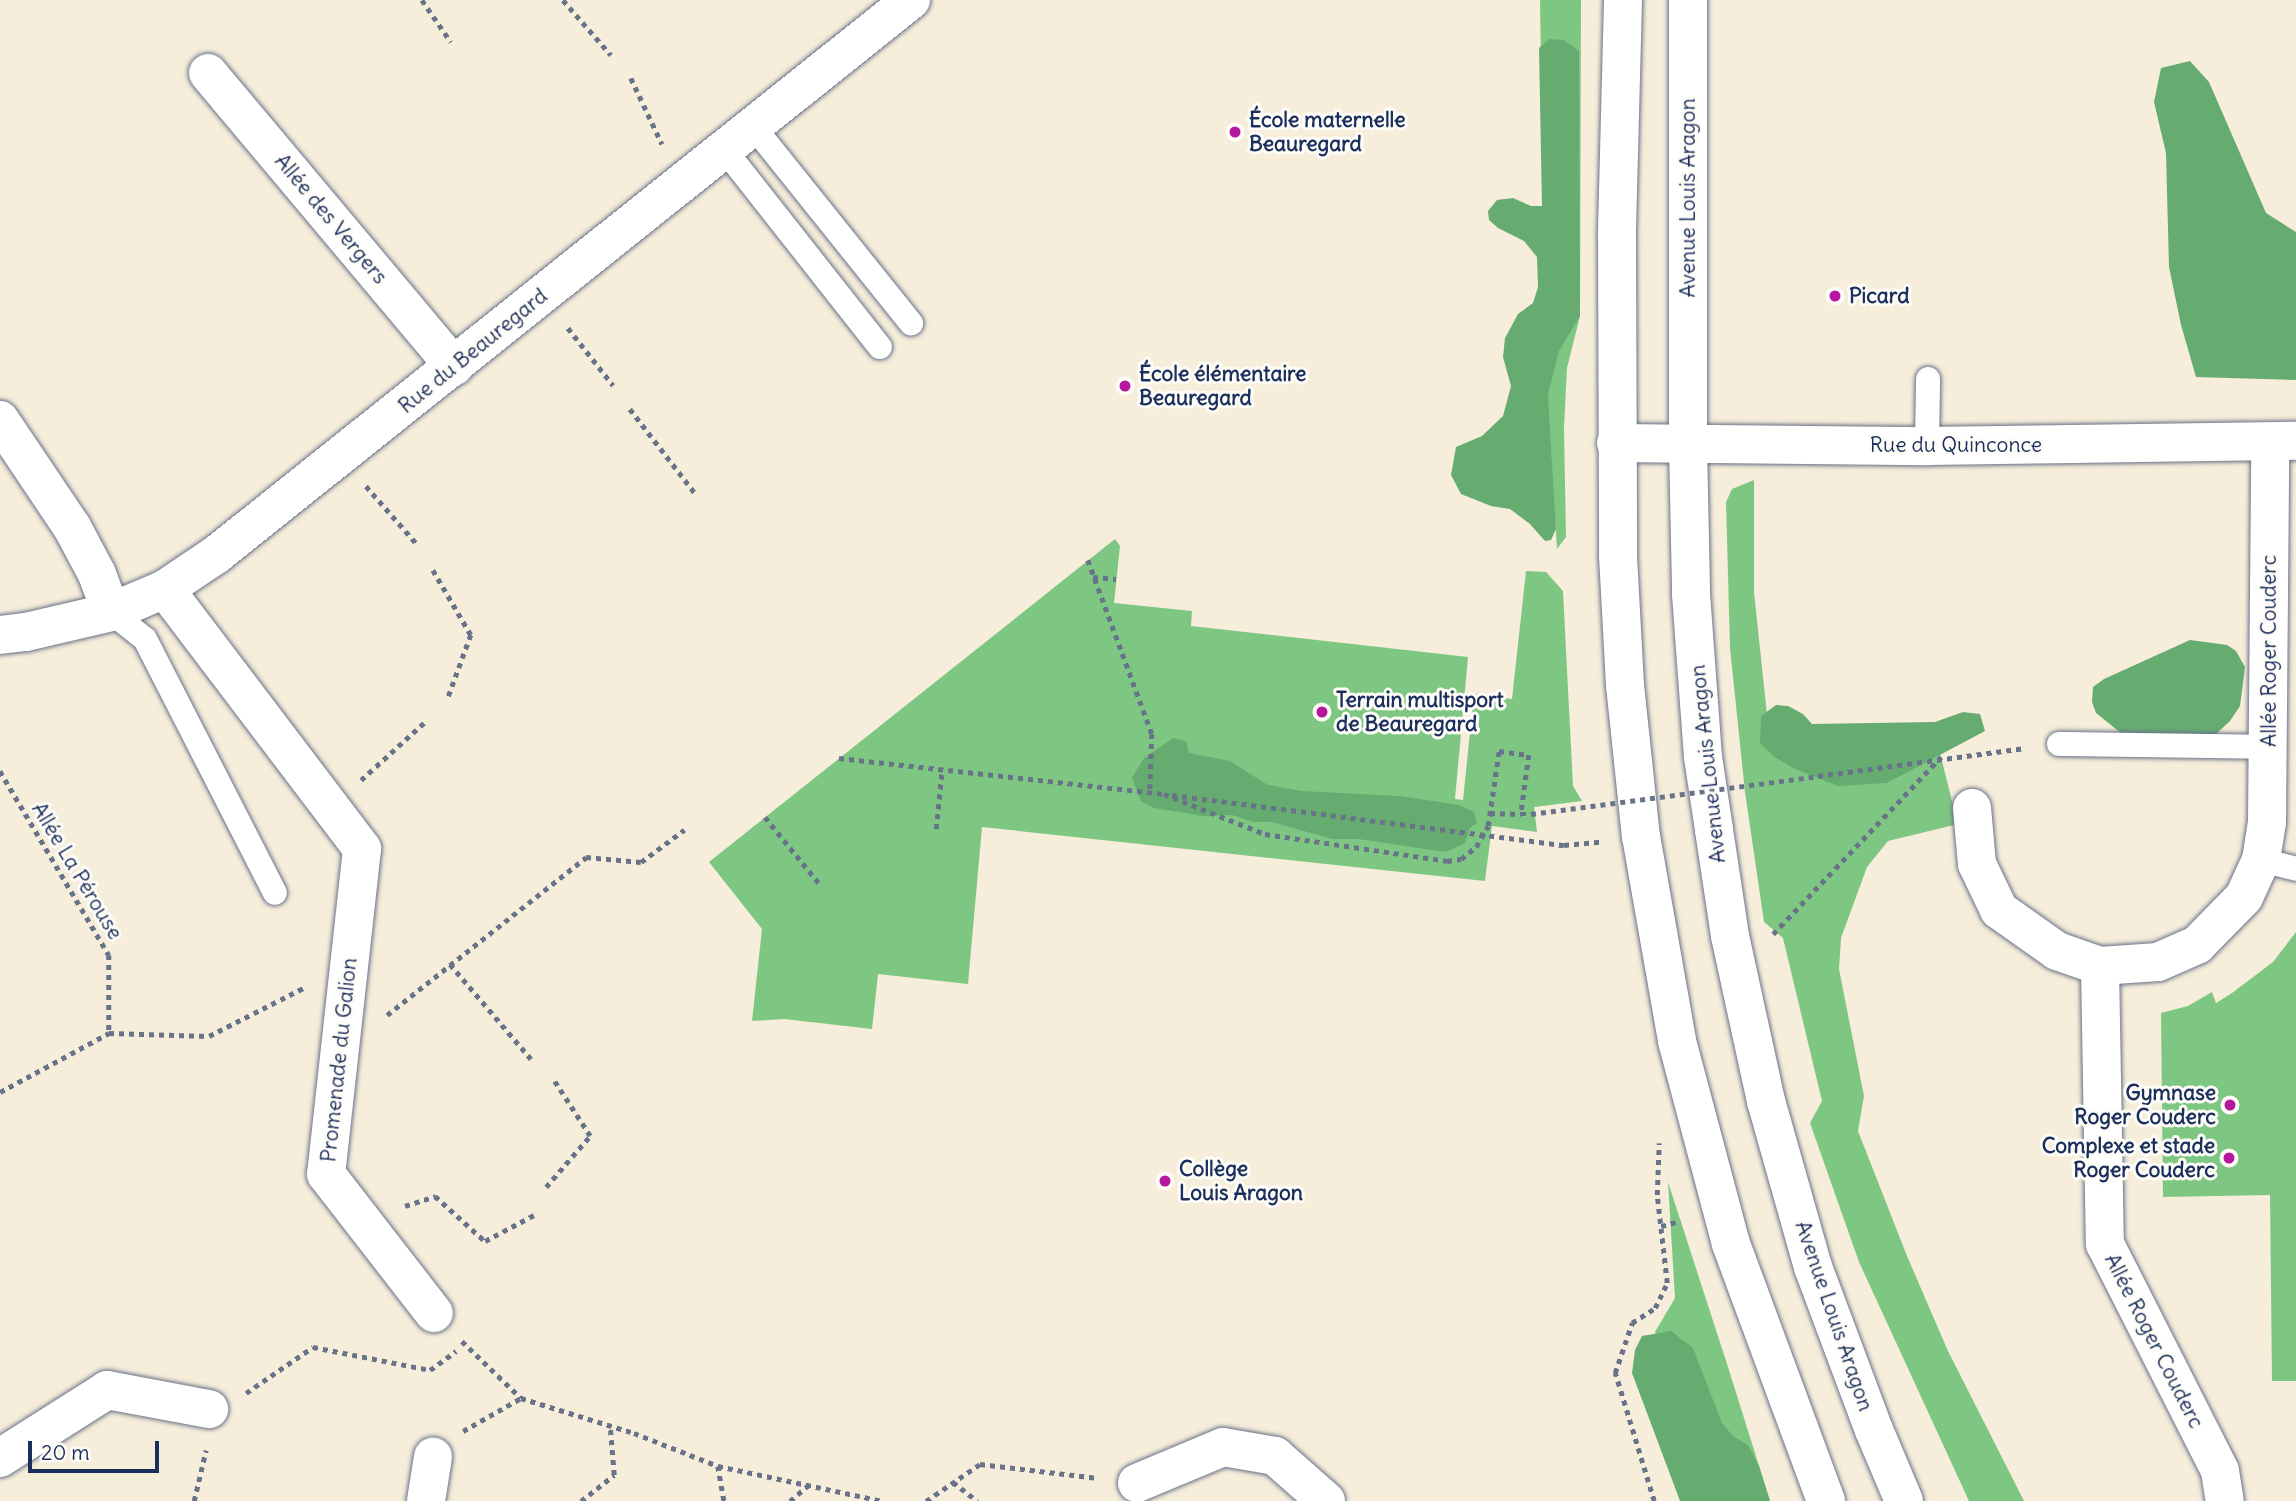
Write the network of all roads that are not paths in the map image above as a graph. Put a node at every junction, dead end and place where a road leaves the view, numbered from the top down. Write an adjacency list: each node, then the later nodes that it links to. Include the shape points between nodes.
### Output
1 (1623, 0): 12 (street)
2 (1688, 0): 13 (street, Avenue Louis Aragon)
3 (906, 2): 5 (street, Rue du Beauregard)
4 (208, 73): 8 (street, Allée des Vergers)
5 (738, 137): 6 (lane); 7 (lane); 8 (street, Rue du Beauregard)
6 (911, 323)
7 (880, 347)
8 (454, 366): 15 (street, Rue du Beauregard, via 217,554)
9 (1928, 379): 14 (lane)
10 (0, 420): 16 (street, via 72,527)
11 (2283, 441): 14 (street, Rue du Quinconce); 19 (street, Allée Roger Couderc)
12 (1616, 443): 13 (street, Rue du Quinconce); 31 (street, via 1619,569 1633,764 1677,1041 1731,1244)
13 (1688, 445): 14 (street, Rue du Quinconce); 32 (street, Avenue Louis Aragon, via 1691,594 1703,757 1730,936 1766,1101 1813,1267)
14 (1927, 446)
15 (165, 589): 16 (street, Rue du Beauregard); 24 (street, Promenade du Galion, via 362,849 326,1174)
16 (111, 612): 17 (street, Rue du Beauregard); 22 (lane, via 145,639)
17 (0, 635)
18 (2059, 744): 19 (lane)
19 (2269, 747): 21 (street, Allée Roger Couderc, via 2267,822)
20 (1972, 808): 23 (street, Allée Roger Couderc, via 1977,864 1999,910 2057,951)
21 (2278, 865): 23 (street, Allée Roger Couderc, via 2197,945 2158,962)
22 (275, 892)
23 (2100, 966): 33 (street, Allée Roger Couderc, via 2105,1244 2220,1471)
24 (434, 1313)
25 (209, 1409): 27 (street, via 107,1390)
26 (433, 1457): 29 (street)
27 (0, 1458)
28 (1137, 1483): 30 (street, via 1223,1447 1275,1456)
29 (426, 1501)
30 (1326, 1501)
31 (1826, 1501)
32 (1904, 1501)
33 (2225, 1501)

